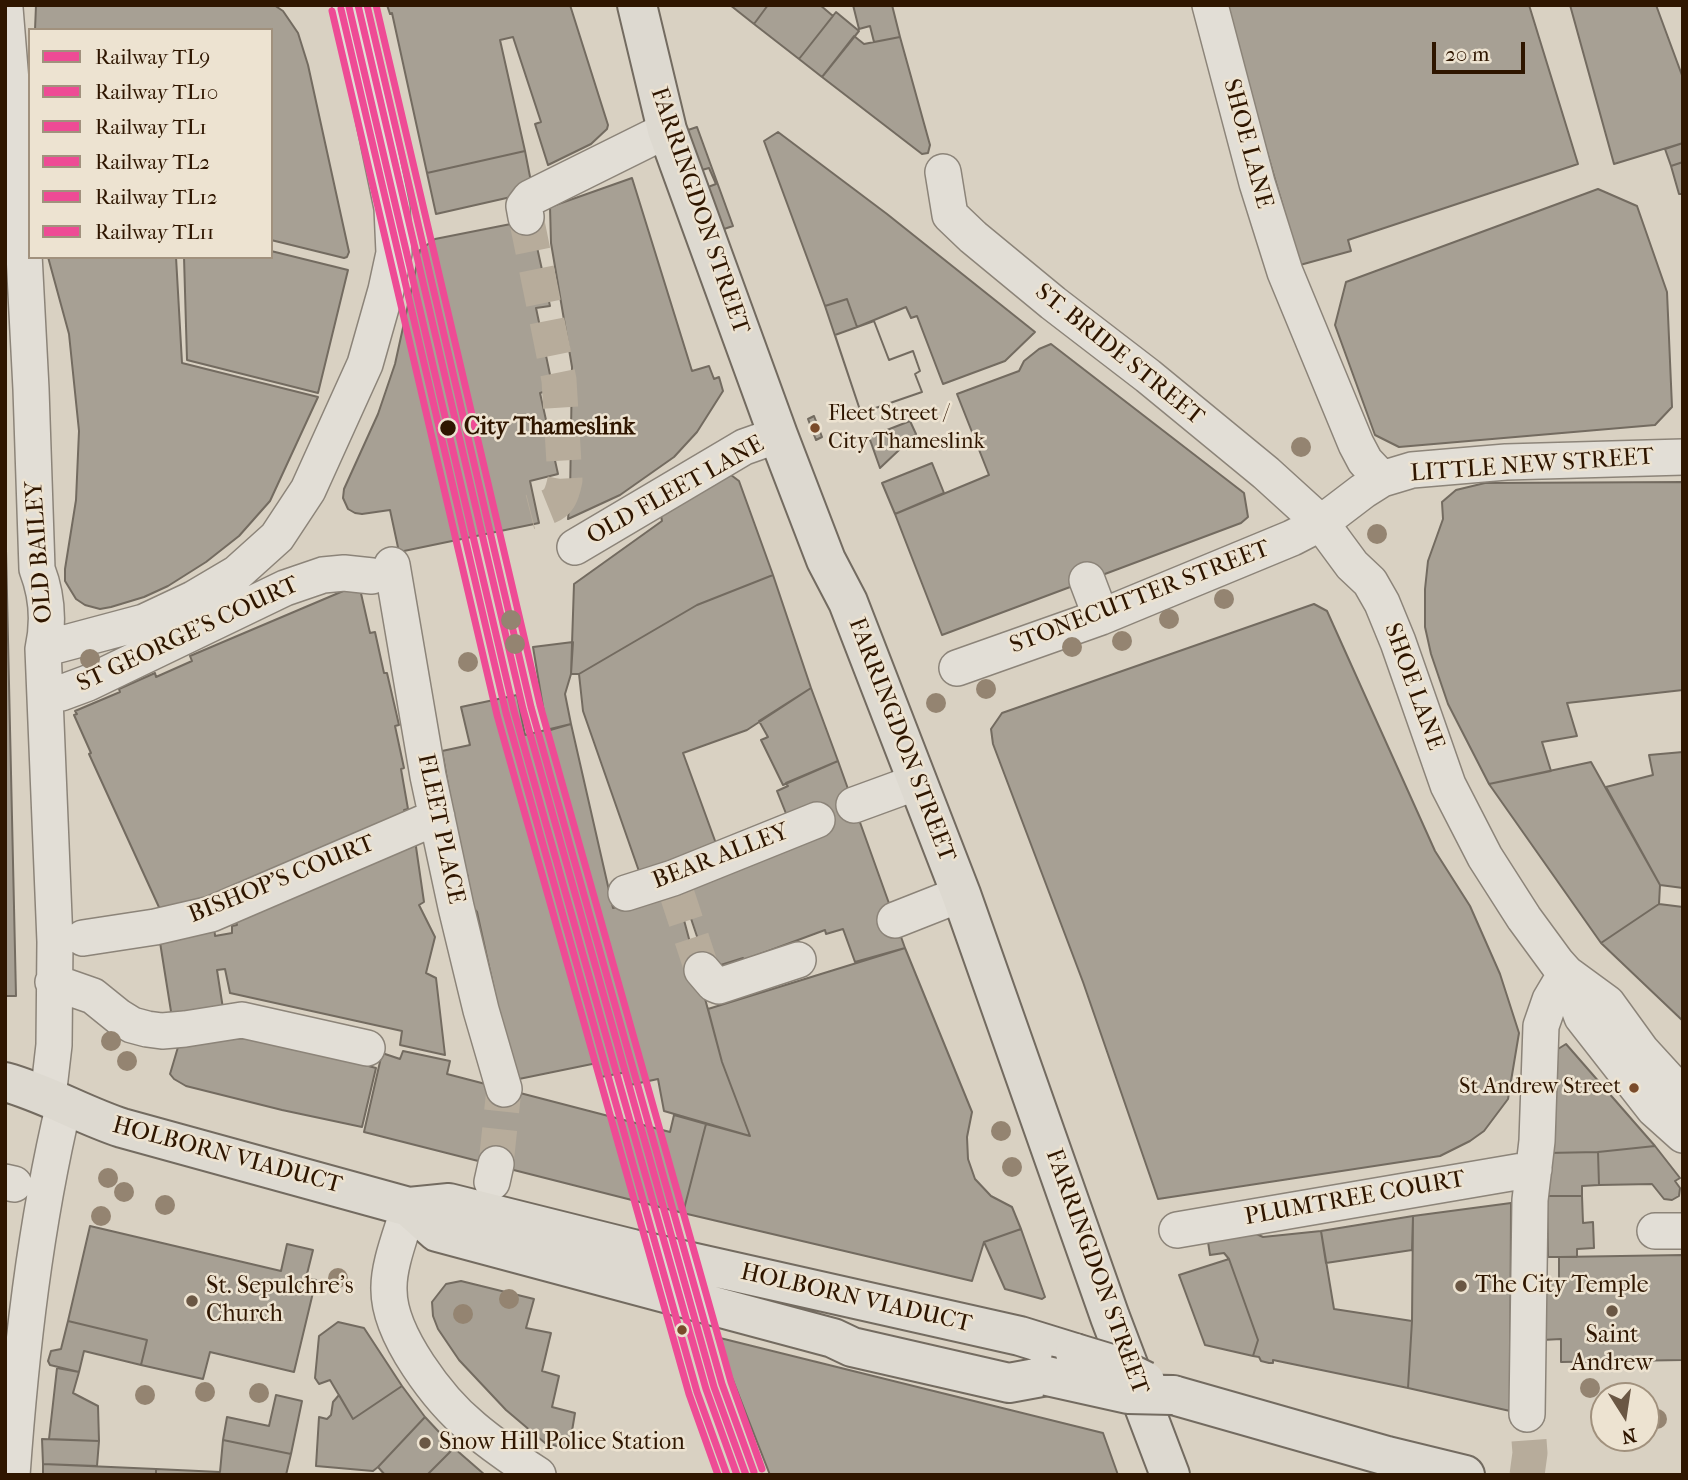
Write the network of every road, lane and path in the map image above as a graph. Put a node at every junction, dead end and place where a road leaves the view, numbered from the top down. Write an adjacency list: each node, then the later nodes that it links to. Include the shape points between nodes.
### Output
1 (351, 5): 16 (street, via 392,208 394,253 365,364 313,478 277,537 237,573 144,622)
2 (636, 5): 5 (main road, FARRINGDON STREET)
3 (1210, 5): 10 (street, SHOE LANE, via 1284,272 1356,444)
4 (5, 8): 16 (street, OLD BAILEY, via 22,216 37,569 48,628)
5 (667, 130): 7 (street, via 530,198 524,206); 8 (main road, FARRINGDON STREET)
6 (943, 172): 11 (street, ST. BRIDE STREET, via 950,215 973,237 1158,384)
7 (526, 217)
8 (778, 435): 12 (street, OLD FLEET LANE, via 744,447); 19 (main road, FARRINGDON STREET)
9 (1683, 457): 10 (street, LITTLE NEW STREET, via 1506,462 1412,470)
10 (1382, 479): 11 (street)
11 (1321, 523): 15 (street, STONECUTTER STREET); 29 (street, SHOE LANE, via 1382,603 1448,785 1524,918)
12 (575, 547)
13 (382, 570): 18 (street, ST GEORGE'S COURT, via 323,575 285,588 88,683); 21 (street, FLEET PLACE)
14 (1087, 580): 15 (street)
15 (1101, 617): 17 (street, STONECUTTER STREET)
16 (43, 649): 18 (street, OLD BAILEY)
17 (957, 668)
18 (45, 694): 30 (street, OLD BAILEY)
19 (918, 782): 20 (street); 24 (main road, FARRINGDON STREET)
20 (855, 805)
21 (437, 817): 26 (street, BISHOP'S COURT, via 212,914); 33 (street, FLEET PLACE)
22 (817, 820): 23 (street, BEAR ALLEY, via 674,883)
23 (626, 893)
24 (961, 894): 25 (street); 45 (main road, FARRINGDON STREET)
25 (895, 920)
26 (83, 938)
27 (798, 960): 28 (street, via 719,986)
28 (702, 970)
29 (1566, 973): 34 (street, via 1607,1003); 36 (street, via 1582,1017 1654,1109); 37 (street, via 1541,1026)
30 (53, 982): 31 (street, via 93,996 132,1025 147,1029 185,1029 242,1020); 35 (street, OLD BAILEY)
31 (367, 1048)
32 (5, 1082): 35 (main road, HOLBORN VIADUCT)
33 (504, 1089)
34 (1683, 1096)
35 (56, 1101): 38 (main road, HOLBORN VIADUCT, via 121,1128); 41 (street, OLD BAILEY)
36 (1683, 1135)
37 (1534, 1169): 39 (street, PLUMTREE COURT); 42 (street)
38 (409, 1207): 40 (main road, HOLBORN VIADUCT, via 449,1203 633,1249); 40 (main road, HOLBORN VIADUCT, via 437,1232 833,1338 852,1347); 44 (street, via 390,1276 396,1324 442,1397 470,1427)
39 (1177, 1230)
40 (1022, 1365): 46 (main road, HOLBORN VIADUCT, bridge, via 1108,1363 1173,1395)
41 (11, 1404): 43 (street, OLD BAILEY)
42 (1527, 1414)
43 (12, 1475)
44 (538, 1475)
45 (1170, 1475)
46 (1465, 1475)

